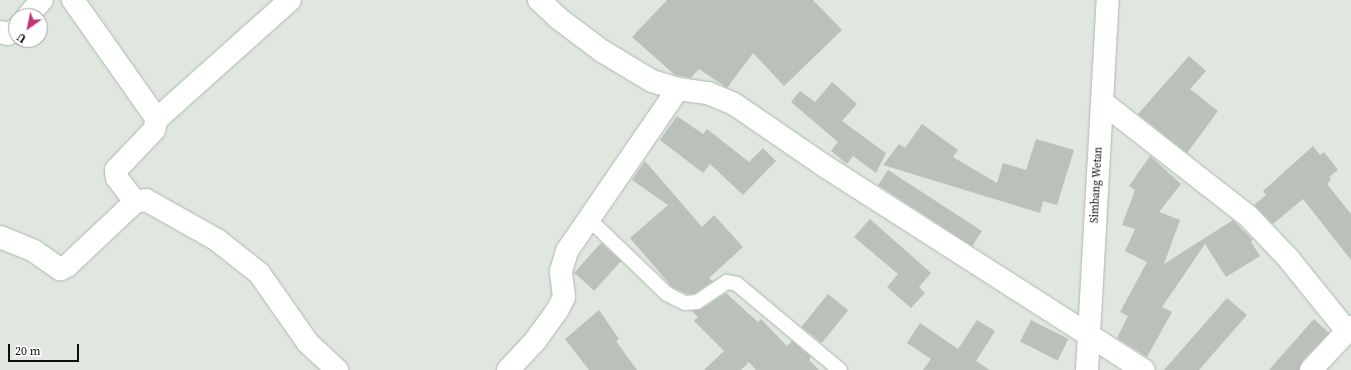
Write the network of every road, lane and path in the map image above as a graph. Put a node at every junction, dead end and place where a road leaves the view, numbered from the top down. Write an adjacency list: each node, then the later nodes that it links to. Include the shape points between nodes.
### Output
1 (42, 0): 6 (street)
2 (73, 0): 9 (street)
3 (290, 0): 9 (street)
4 (540, 0): 7 (street, via 558,18 602,51 652,81)
5 (1108, 0): 8 (street, Simbang Wetan)
6 (35, 8)
7 (678, 89): 11 (street); 14 (street, via 708,93 734,104 826,167)
8 (1102, 102): 13 (street, via 1249,217); 14 (street, Simbang Wetan)
9 (156, 119): 10 (street, via 154,130 116,170 117,178)
10 (135, 202): 12 (street, via 67,266 60,269 34,251); 15 (street, via 141,199 153,203 217,240 260,274 308,343)
11 (589, 219): 16 (street, via 562,264 564,297 558,309 535,341); 17 (lane, via 667,294 684,303 697,302 727,282 737,284)
12 (0, 237)
13 (1349, 329): 20 (street)
14 (1089, 336): 18 (street, Simbang Wetan); 19 (street)
15 (337, 370)
16 (508, 370)
17 (840, 370)
18 (1087, 370)
19 (1144, 370)
20 (1311, 370)

